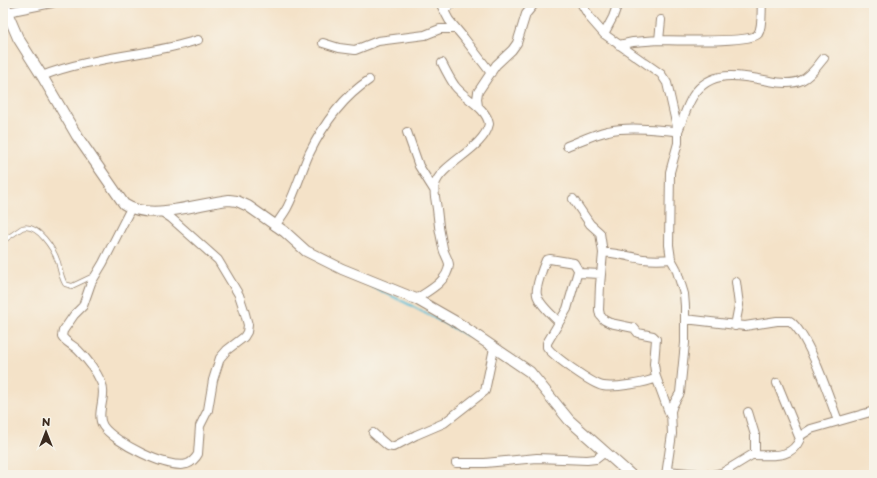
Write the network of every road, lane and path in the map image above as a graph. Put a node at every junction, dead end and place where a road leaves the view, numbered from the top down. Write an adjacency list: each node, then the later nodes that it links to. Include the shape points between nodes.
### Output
1 (52, 3): 8 (street)
2 (453, 3): 7 (street)
3 (535, 3): 18 (street, via 526,14 517,43)
4 (581, 3): 11 (street)
5 (618, 3): 11 (street, via 614,17)
6 (762, 3): 13 (street, via 760,27 756,36 734,40)
7 (442, 7): 10 (street)
8 (5, 8): 19 (street, via 18,38)
9 (661, 20): 13 (street)
10 (455, 29): 14 (street, via 440,29 425,35 378,41 355,50); 18 (street)
11 (604, 34): 15 (street)
12 (198, 40): 19 (street, via 161,50 62,68)
13 (659, 40): 15 (street)
14 (323, 43)
15 (619, 45): 22 (street, via 665,78)
16 (824, 58): 22 (street, via 810,75 796,82 728,75 706,83 692,96)
17 (442, 63): 21 (street, via 455,85 466,98)
18 (491, 73): 21 (street, via 478,92)
19 (42, 76): 27 (street, via 77,136 124,204)
20 (369, 80): 29 (street, via 330,118 309,154 286,209)
21 (478, 106): 25 (street, via 488,121 488,126 471,149 437,179)
22 (678, 131): 24 (street, via 609,130); 32 (street, via 678,143 671,163 669,180)
23 (407, 132): 25 (street, via 419,166)
24 (567, 146)
25 (434, 190): 37 (street, via 443,248 449,266 444,278)
26 (573, 199): 31 (street, via 590,224 600,233)
27 (131, 208): 28 (street); 35 (street)
28 (162, 212): 29 (street, via 229,200 248,206); 35 (street, via 218,260 239,295 248,325 244,337 220,358 208,410 200,426 198,454 189,464 171,463 136,451 108,431 102,423 104,392 101,382 84,357 62,336 74,315 83,306)
29 (275, 226): 37 (street, via 306,251)
30 (3, 241): 35 (lane, via 22,228 32,229 43,237 53,251 65,284 72,286)
31 (603, 253): 32 (street, via 645,260); 34 (street)
32 (671, 259): 38 (street, via 684,294)
33 (578, 271): 34 (street); 39 (street, via 567,309); 39 (street, via 574,263 565,261 549,259 544,264 537,295)
34 (601, 274): 42 (street, via 600,315 610,323 634,328 638,333 655,337)
35 (96, 275)
36 (736, 282): 40 (street, via 739,305)
37 (416, 299): 41 (street, via 458,323)
38 (685, 319): 40 (street); 46 (street, via 680,393 672,405)
39 (559, 322): 42 (street, via 547,343 549,350 595,382 604,386 629,385 654,380)
40 (735, 326): 47 (street, via 787,320 793,323 811,352)
41 (494, 348): 48 (street, via 485,391 453,417 394,447 388,446); 50 (street, via 530,372 569,420)
42 (656, 377): 46 (street)
43 (777, 383): 49 (street)
44 (874, 411): 47 (street)
45 (748, 412): 51 (street, via 755,435)
46 (671, 418): 53 (street, via 672,434)
47 (838, 421): 49 (street)
48 (373, 432)
49 (800, 436): 51 (street, via 798,445 792,451 782,455)
50 (605, 452): 52 (street, via 596,459 587,460 537,458); 54 (street)
51 (754, 455): 56 (street, via 722,473)
52 (456, 463)
53 (667, 473): 55 (street)
54 (631, 475)
55 (709, 475)
56 (713, 475)

